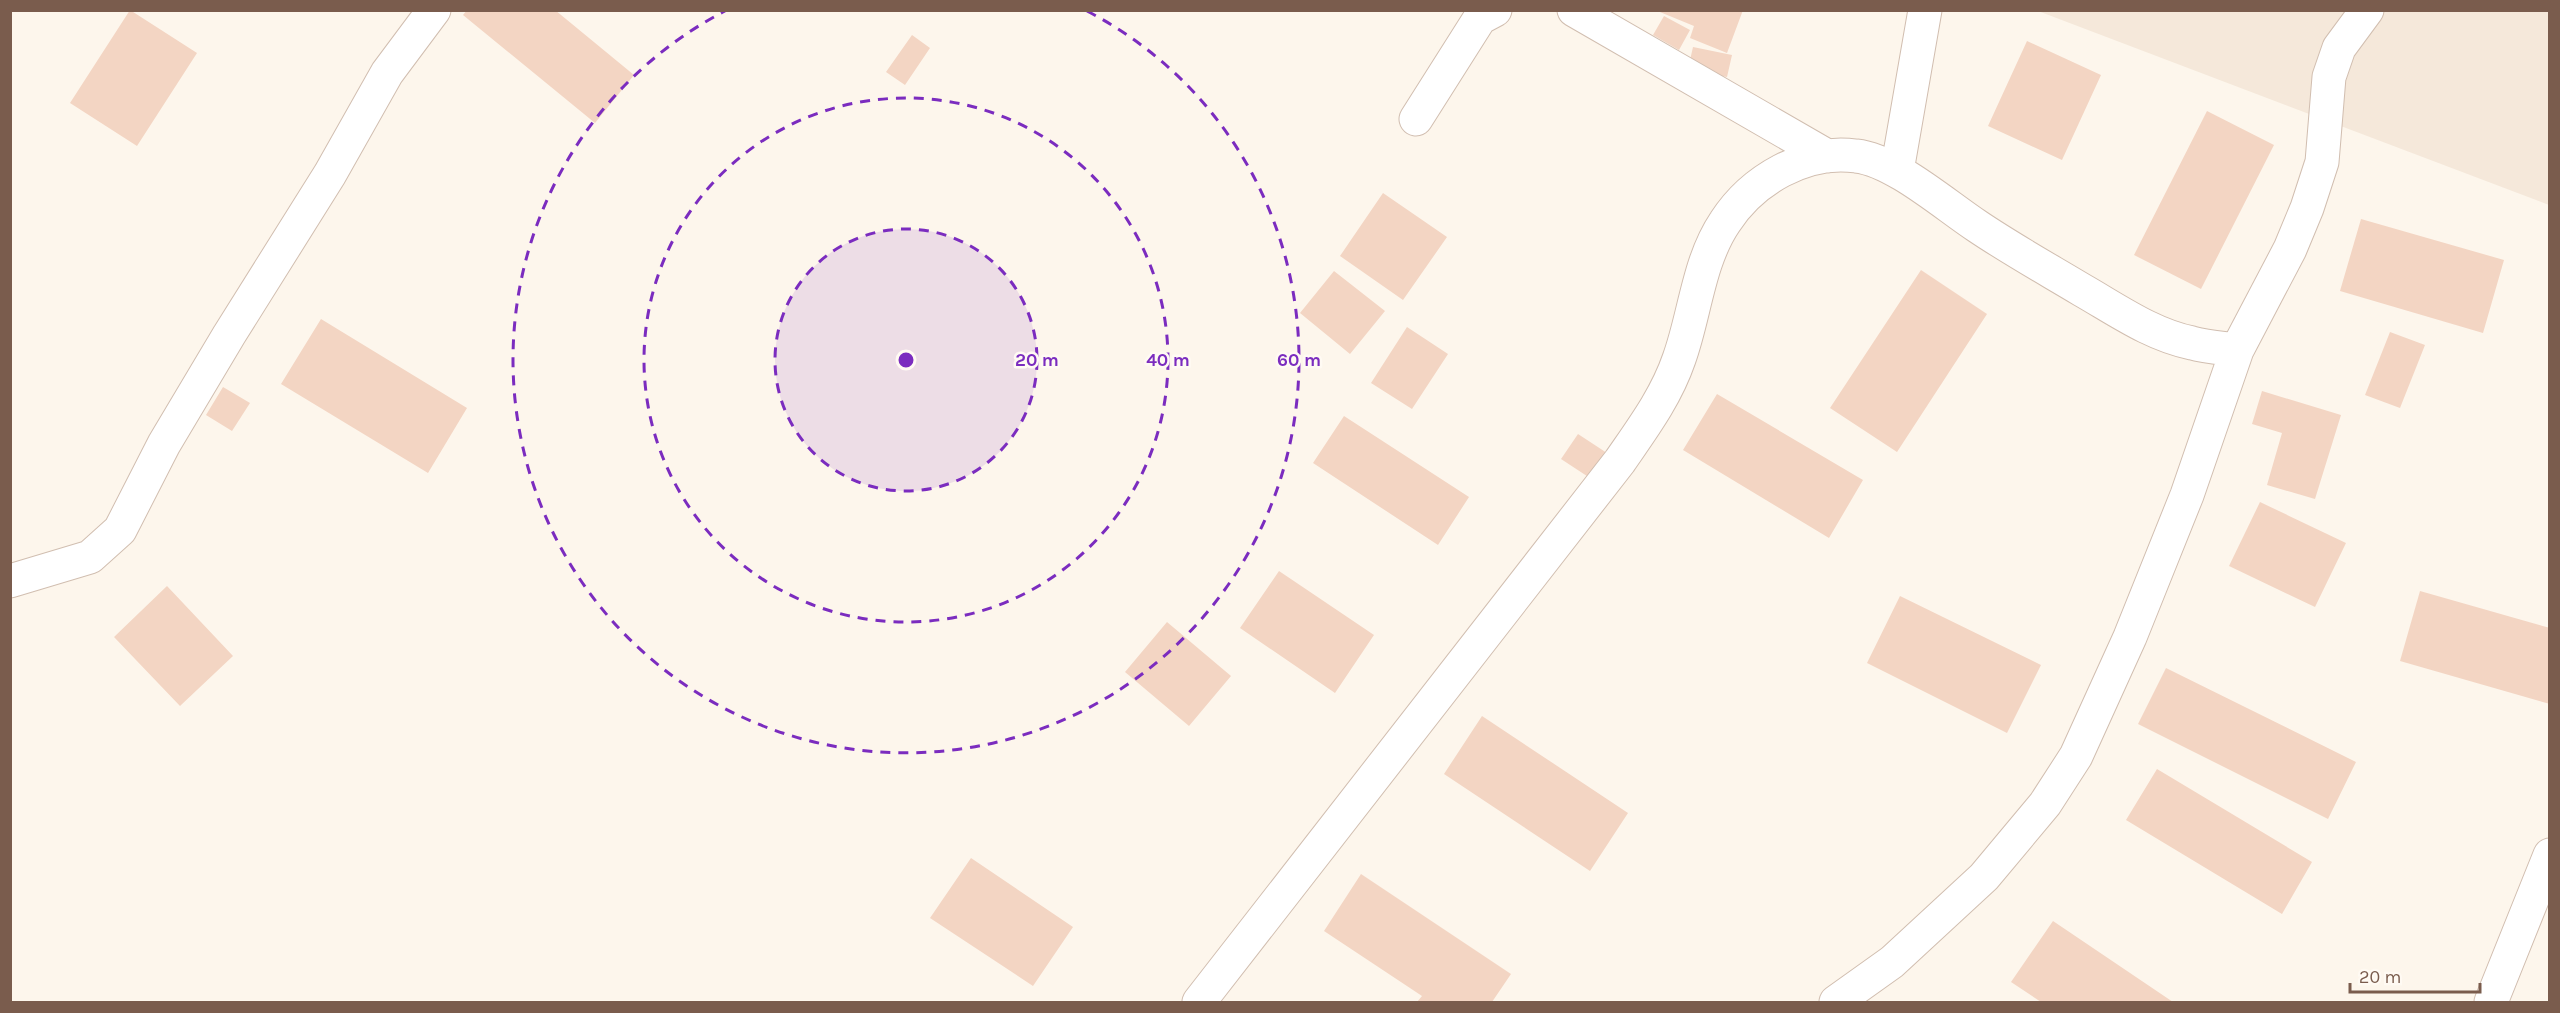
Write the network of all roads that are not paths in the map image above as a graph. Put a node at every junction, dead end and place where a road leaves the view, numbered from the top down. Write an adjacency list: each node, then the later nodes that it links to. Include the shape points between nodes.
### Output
1 (434, 10): 10 (street, via 387,73 330,174 164,444 120,530 90,557)
2 (1495, 10): 6 (street, via 1480,18)
3 (1574, 10): 7 (street)
4 (1925, 10): 8 (street)
5 (2367, 10): 9 (street, via 2339,48 2329,77 2322,162 2307,208)
6 (1416, 119)
7 (1827, 156): 8 (street, via 1857,156); 12 (street, via 1780,170 1725,221 1712,246 1679,361 1654,411 1620,461)
8 (1896, 171): 9 (street, via 1980,228 2145,327 2191,343)
9 (2237, 350): 13 (street, via 2187,495 2130,637 2076,756 2045,804 1984,877 1892,962)
10 (10, 581)
11 (2550, 855): 14 (street)
12 (1199, 1002)
13 (1836, 1002)
14 (2491, 1002)

